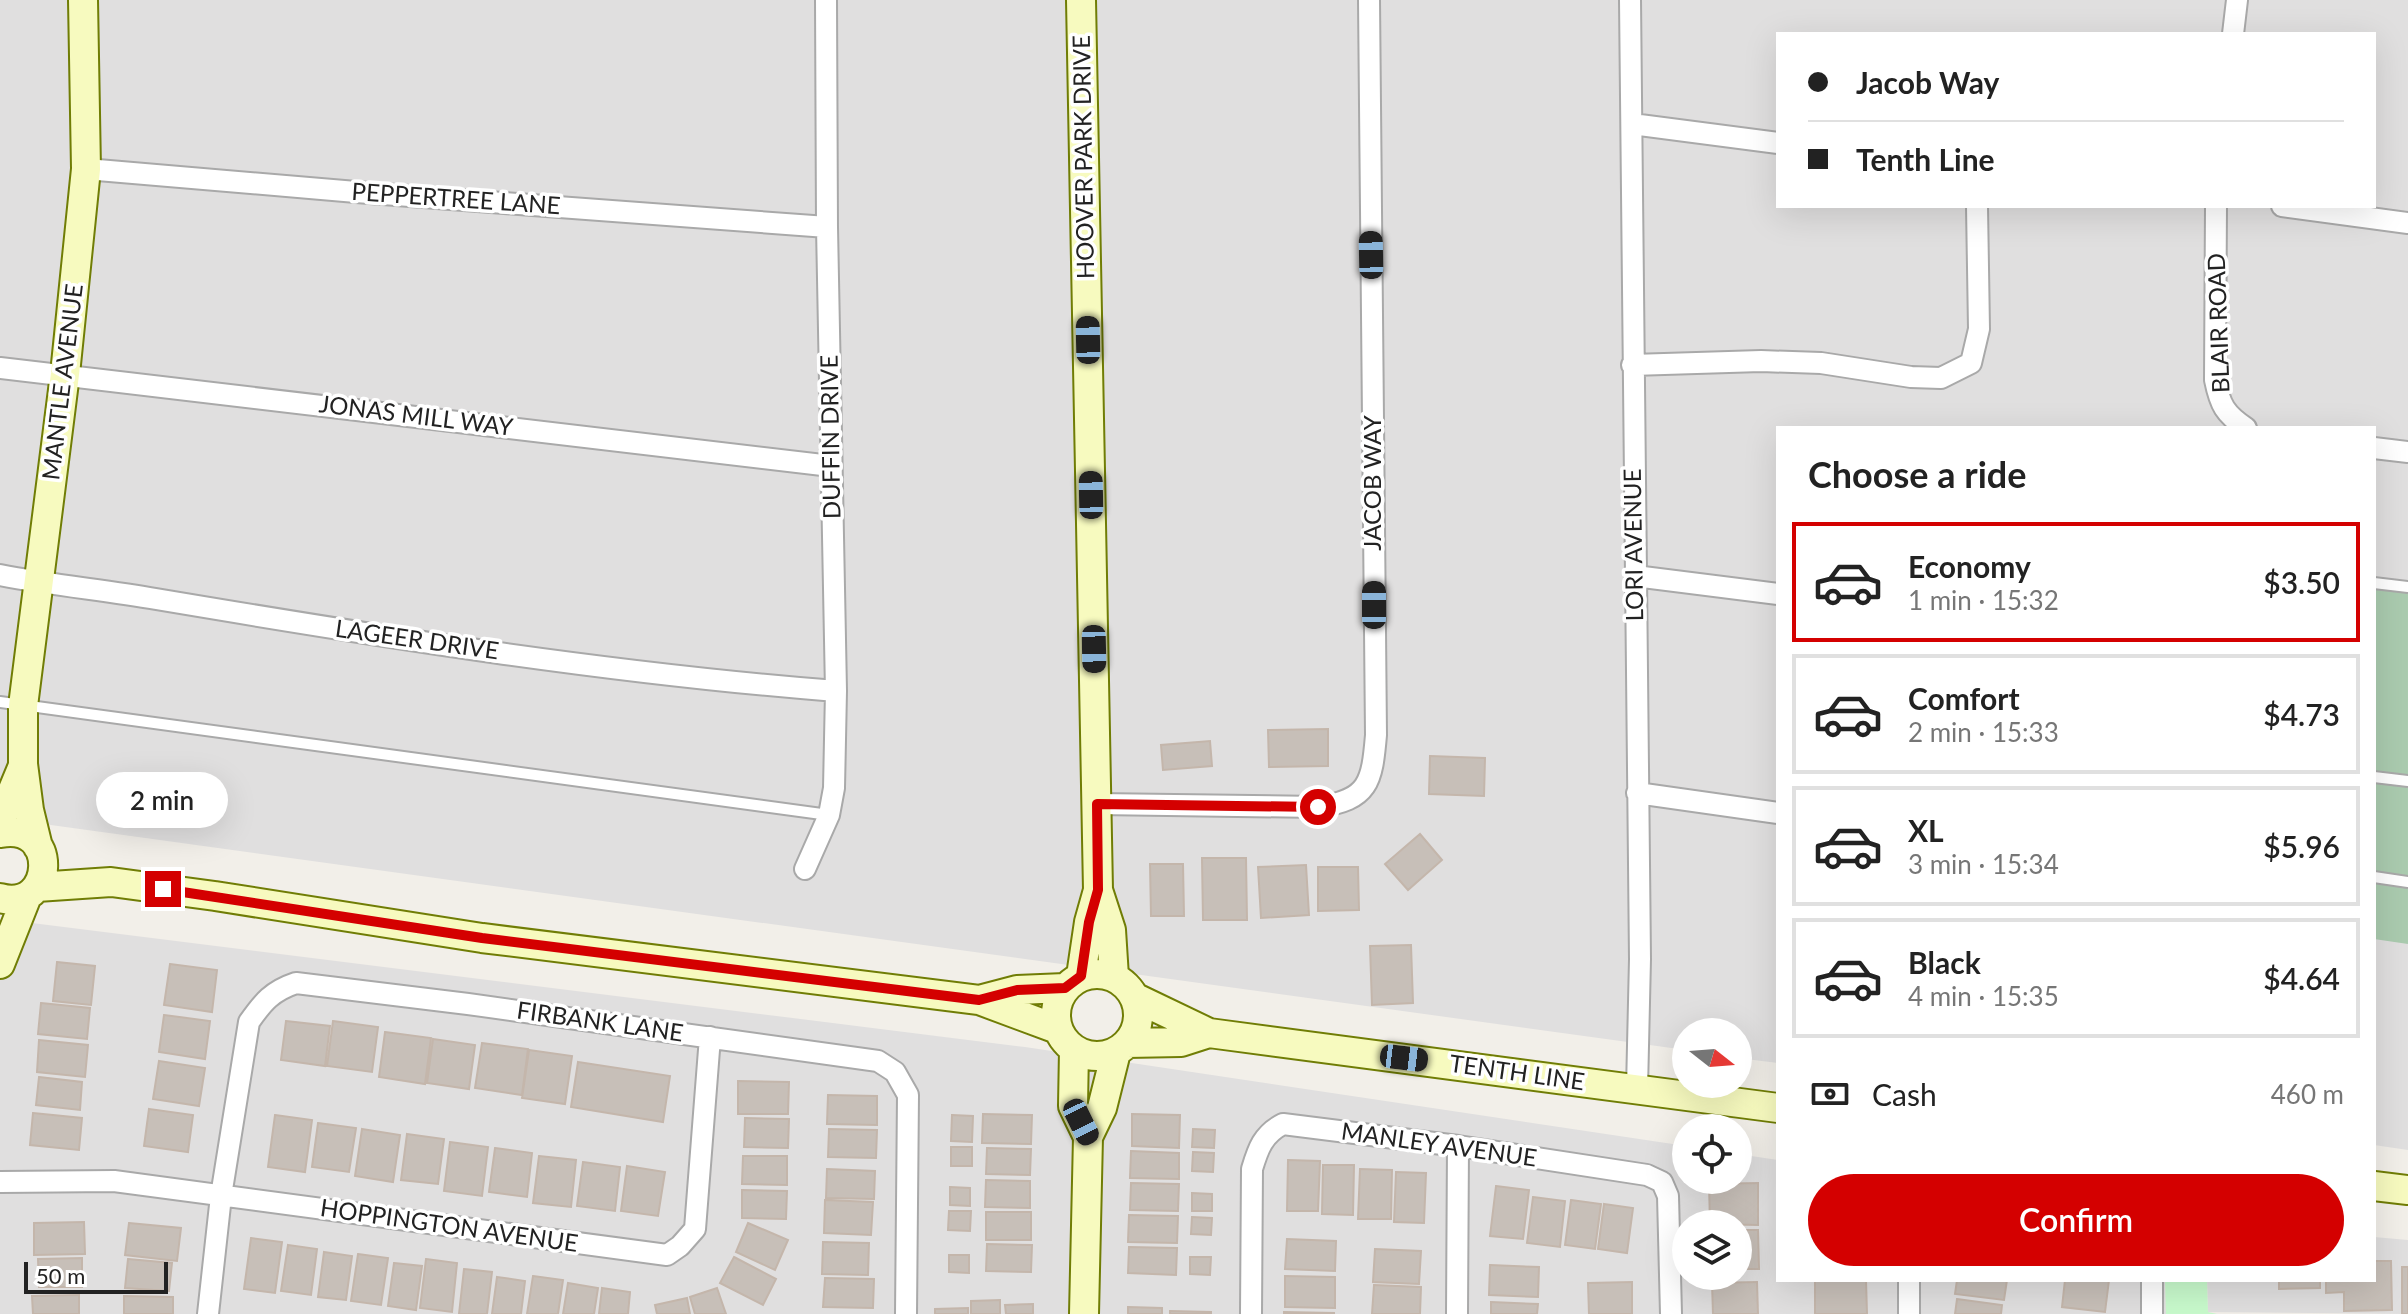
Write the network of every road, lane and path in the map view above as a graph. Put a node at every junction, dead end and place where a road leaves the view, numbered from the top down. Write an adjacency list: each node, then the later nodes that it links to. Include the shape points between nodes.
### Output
1 (83, 0): 10 (street, MANTLE AVENUE)
2 (826, 0): 15 (street, DUFFIN DRIVE)
3 (1081, 0): 35 (street, HOOVER PARK DRIVE)
4 (1369, 0): 35 (street, JACOB WAY, via 1376,735 1371,776 1351,800 1318,807)
5 (1630, 0): 8 (street, LORI AVENUE)
6 (2237, 0): 7 (street)
7 (2233, 32)
8 (1632, 124): 9 (street); 16 (street, LORI AVENUE)
9 (1776, 143)
10 (86, 169): 15 (street, PEPPERTREE LANE); 18 (street, MANTLE AVENUE)
11 (1977, 208): 16 (street, via 1976,347 1971,363 1941,378 1821,363)
12 (2216, 208): 19 (street, BLAIR ROAD, via 2215,380 2220,403)
13 (2297, 208): 14 (street)
14 (2408, 223)
15 (827, 227): 22 (street, DUFFIN DRIVE)
16 (1632, 365): 24 (street, LORI AVENUE)
17 (0, 368): 18 (street, JONAS MILL WAY)
18 (65, 374): 22 (street, JONAS MILL WAY); 25 (street, MANTLE AVENUE)
19 (2243, 426)
20 (2376, 448): 21 (street)
21 (2408, 452)
22 (831, 466): 29 (street, DUFFIN DRIVE)
23 (0, 575): 25 (street, LAGEER DRIVE)
24 (1635, 576): 28 (street); 34 (street, LORI AVENUE)
25 (39, 580): 29 (street, LAGEER DRIVE, via 695,680); 30 (street, MANTLE AVENUE)
26 (2376, 583): 27 (lane)
27 (2408, 587)
28 (1776, 594)
29 (836, 691): 37 (street, DUFFIN DRIVE)
30 (12, 704): 31 (street, MANTLE AVENUE); 37 (lane)
31 (23, 764): 38 (street, MANTLE AVENUE); 40 (street, MANTLE AVENUE)
32 (2376, 777): 33 (lane)
33 (2408, 781)
34 (1637, 793): 36 (street); 56 (street, LORI AVENUE)
35 (1097, 804): 45 (street, HOOVER PARK DRIVE)
36 (1776, 813)
37 (829, 815): 41 (street, DUFFIN DRIVE)
38 (0, 821)
39 (0, 833): 40 (street, via 23,834)
40 (40, 850): 43 (street); 46 (street, via 44,866)
41 (805, 869)
42 (2376, 877): 44 (lane)
43 (111, 882): 46 (street); 51 (street, via 482,938)
44 (2408, 882)
45 (1098, 890): 48 (street, HOOVER PARK DRIVE, via 1111,930); 49 (street, HOOVER PARK DRIVE)
46 (21, 894): 47 (street)
47 (0, 964)
48 (1114, 977): 49 (street, via 1093,973); 50 (street)
49 (1073, 982): 51 (street); 54 (street, via 1058,1001 1055,1015)
50 (1134, 997): 52 (street, TENTH LINE); 55 (street, via 1137,1022)
51 (979, 1000): 54 (street)
52 (1209, 1033): 55 (street, TENTH LINE, via 1181,1042); 56 (street, TENTH LINE)
53 (710, 1037): 63 (street, FIRBANK LANE, via 296,983 264,1000 249,1022); 63 (street, HOPPINGTON AVENUE, via 695,1229 667,1255); 67 (street, FIRBANK LANE, via 878,1061 895,1072 908,1095)
54 (1066, 1040): 55 (street, via 1088,1056); 58 (street, via 1073,1106)
55 (1121, 1048): 58 (street)
56 (1637, 1089): 57 (street, TENTH LINE)
57 (1776, 1108)
58 (1088, 1137): 68 (street)
59 (1458, 1146): 69 (street, MANLEY AVENUE, via 1283,1124 1271,1131 1259,1146 1252,1169); 70 (street); 71 (street, MANLEY AVENUE, via 1647,1175 1662,1182 1668,1196)
60 (0, 1182): 63 (street, HOPPINGTON AVENUE, via 114,1181)
61 (2376, 1186): 62 (street)
62 (2408, 1190)
63 (221, 1196): 66 (street, FIRBANK LANE)
64 (1909, 1282): 72 (street)
65 (2152, 1282): 73 (street)
66 (208, 1314)
67 (906, 1314)
68 (1084, 1314)
69 (1251, 1314)
70 (1457, 1314)
71 (1671, 1314)
72 (1909, 1314)
73 (2152, 1314)

